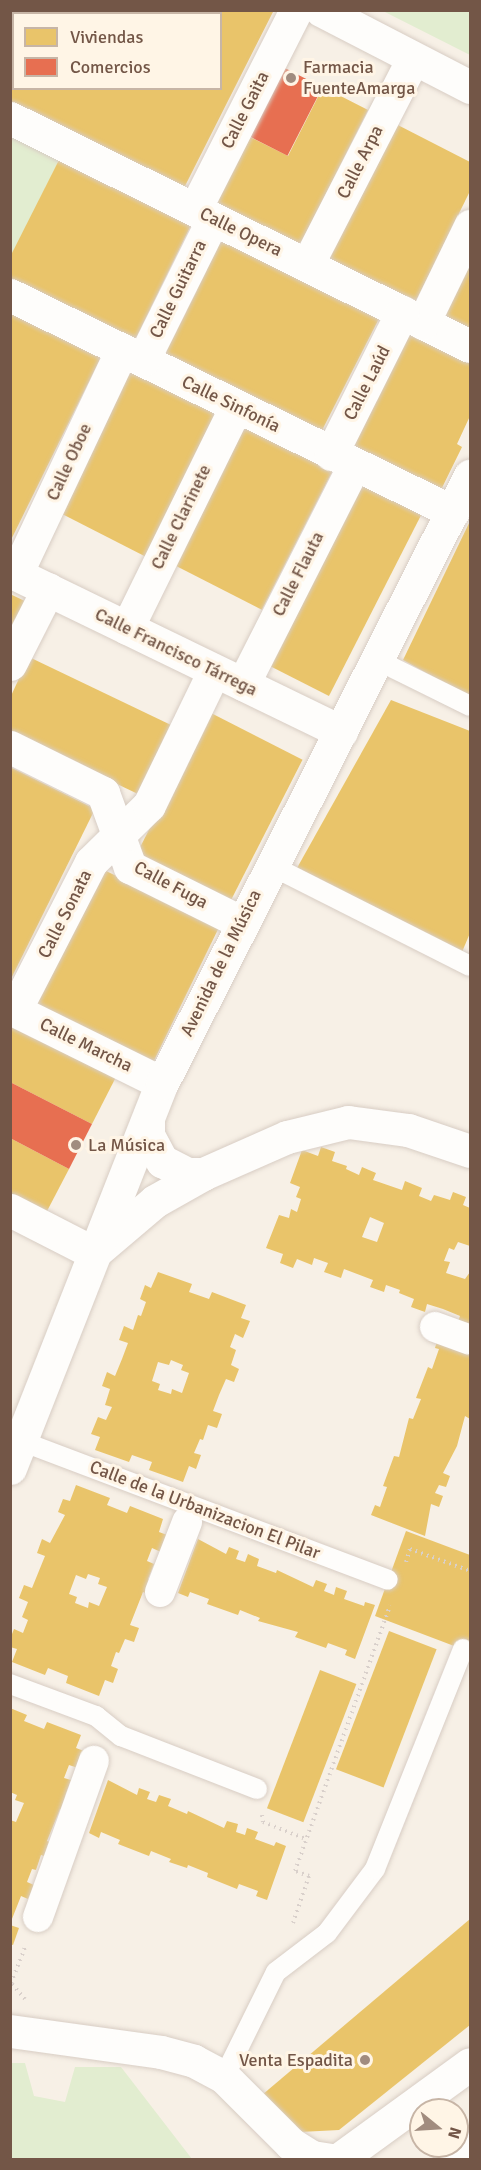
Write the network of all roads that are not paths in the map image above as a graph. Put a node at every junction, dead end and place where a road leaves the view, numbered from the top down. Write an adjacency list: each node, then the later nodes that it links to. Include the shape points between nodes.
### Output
1 (296, 10): 6 (street, Calle Gaita)
2 (321, 10): 3 (street)
3 (413, 59): 4 (street); 8 (street, Calle Arpa)
4 (471, 87)
5 (10, 118): 6 (street, Calle Opera)
6 (204, 214): 8 (street, Calle Opera); 12 (street, Calle Guitarra)
7 (471, 226): 10 (street, Calle Laúd)
8 (307, 265): 10 (street, Calle Opera)
9 (10, 295): 12 (street, Calle Sinfonía)
10 (413, 318): 11 (street, Calle Opera); 14 (street, Calle Laúd)
11 (471, 346)
12 (133, 355): 13 (street, Calle Sinfonía); 17 (street, Calle Oboe)
13 (236, 406): 14 (street, Calle Sinfonía); 19 (street, Calle Clarinete)
14 (343, 459): 16 (street, Calle Sinfonía); 22 (street, Calle Flauta)
15 (471, 476): 16 (street, Avenida de la Música)
16 (453, 512): 20 (street, Avenida de la Música)
17 (13, 572): 18 (street, Calle Francisco Tárrega)
18 (48, 589): 19 (street, Calle Francisco Tárrega); 21 (street)
19 (127, 628): 22 (street, Calle Francisco Tárrega)
20 (378, 660): 23 (lane); 24 (street, Avenida de la Música)
21 (10, 664)
22 (229, 678): 24 (street, Calle Francisco Tárrega); 26 (street, Calle Sonata, via 149,805)
23 (471, 706)
24 (341, 732): 27 (street, Avenida de la Música)
25 (10, 747): 26 (street, Calle Fuga, via 103,793)
26 (117, 834): 28 (street, Calle Fuga, via 130,867); 30 (street, Calle Sonata, via 91,862)
27 (270, 865): 28 (street, Avenida de la Música); 29 (lane)
28 (241, 922): 31 (street, Avenida de la Música)
29 (471, 966)
30 (13, 1009): 31 (street, Calle Marcha)
31 (162, 1083): 32 (street, Avenida de la Música)
32 (148, 1120): 34 (street, via 150,1142 162,1161 188,1174); 36 (street, Avenida de la Música)
33 (471, 1151): 34 (street, via 408,1130 348,1122 287,1137)
34 (203, 1174): 36 (street, via 155,1201)
35 (10, 1209): 36 (street)
36 (94, 1253): 39 (street, Avenida de la Música)
37 (435, 1327): 38 (street)
38 (471, 1340)
39 (16, 1454): 41 (lane, Calle de la Urbanizacion El Pilar)
40 (187, 1522): 42 (street)
41 (395, 1582)
42 (160, 1592)
43 (463, 1649): 50 (lane, via 375,1869 327,1933 276,1972)
44 (10, 1683): 46 (lane, via 96,1716 122,1736)
45 (94, 1761): 47 (street)
46 (257, 1789)
47 (38, 1917)
48 (18, 2031): 50 (street, via 161,2052 194,2061)
49 (471, 2064): 53 (street)
50 (224, 2078): 52 (street, via 291,2144 312,2157)
51 (471, 2144): 54 (street)
52 (330, 2160)
53 (338, 2160)
54 (450, 2160)

